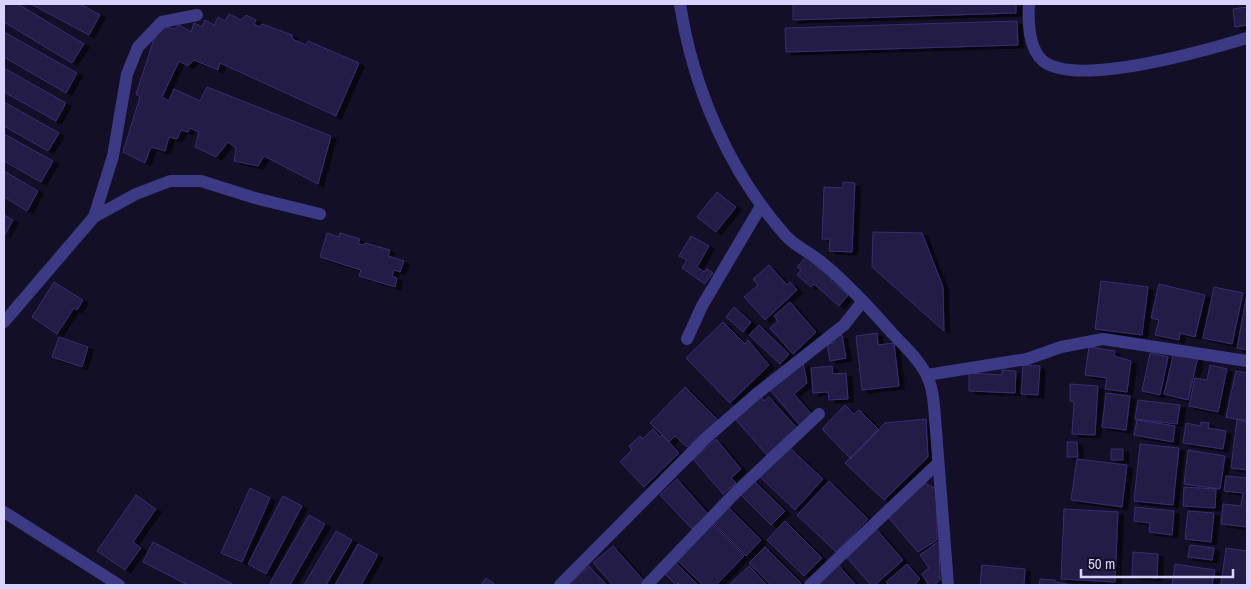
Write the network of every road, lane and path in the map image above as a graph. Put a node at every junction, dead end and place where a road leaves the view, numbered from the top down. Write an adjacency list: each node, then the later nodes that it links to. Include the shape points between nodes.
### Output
1 (680, 4): 5 (street, via 709,111)
2 (1029, 4): 4 (street, via 1034,51 1044,61 1060,69 1137,65 1194,54)
3 (196, 16): 7 (street, via 162,22 138,47 127,74 113,156)
4 (1247, 38)
5 (761, 206): 8 (street, via 788,238 820,261); 10 (street, via 702,306)
6 (320, 214): 7 (street, via 201,181 186,181 170,182 136,194)
7 (94, 217): 9 (street)
8 (863, 301): 12 (street); 17 (street, via 844,325 705,439)
9 (4, 322)
10 (687, 339)
11 (1247, 361): 12 (street, via 1102,339 1027,359)
12 (927, 375): 14 (street, via 933,395)
13 (819, 414): 18 (street, via 736,492)
14 (937, 464): 19 (street); 20 (street)
15 (4, 512): 16 (street)
16 (119, 585)
17 (560, 585)
18 (647, 585)
19 (810, 585)
20 (948, 585)

